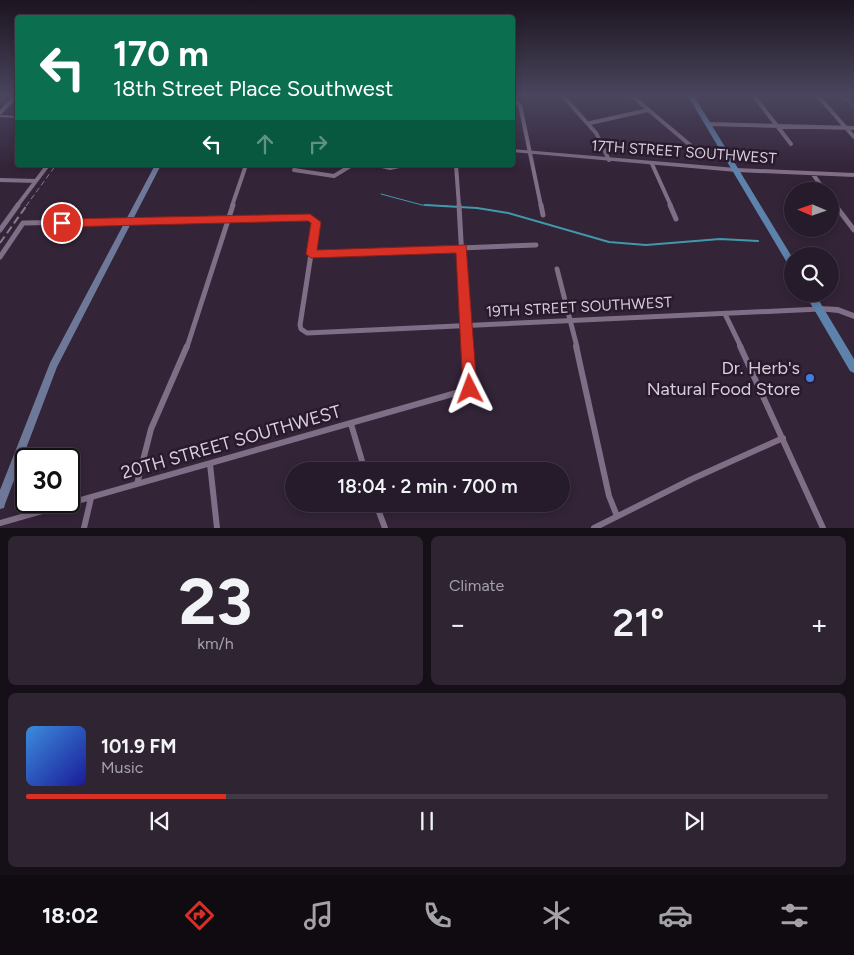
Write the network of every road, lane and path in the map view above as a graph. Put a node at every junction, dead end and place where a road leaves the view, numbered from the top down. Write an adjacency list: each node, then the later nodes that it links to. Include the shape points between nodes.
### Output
1 (523, 121): 16 (street)
2 (588, 121): 8 (street)
3 (601, 121): 8 (street)
4 (661, 121): 17 (street, via 700,152)
5 (706, 121): 9 (main road)
6 (773, 121): 10 (street)
7 (840, 121): 11 (street)
8 (590, 123): 18 (street)
9 (708, 124): 10 (street); 17 (main road)
10 (777, 126): 11 (street); 14 (street)
11 (846, 128): 12 (street); 13 (street)
12 (854, 128)
13 (854, 137)
14 (791, 144)
15 (515, 150): 16 (street, 17TH STREET SOUTHWEST)
16 (528, 152): 18 (street, 17TH STREET SOUTHWEST); 33 (street, via 532,157)
17 (727, 156): 26 (main road)
18 (609, 160): 19 (street, 17TH STREET SOUTHWEST)
19 (652, 164): 26 (street, 17TH STREET SOUTHWEST); 35 (street)
20 (46, 167): 30 (street)
21 (157, 167): 36 (main road)
22 (245, 167): 34 (street)
23 (349, 167): 25 (street, via 334,176)
24 (456, 167): 41 (street)
25 (294, 170)
26 (736, 170): 27 (street, 17TH STREET SOUTHWEST); 42 (main road)
27 (812, 173): 28 (street, 17TH STREET SOUTHWEST); 31 (street)
28 (854, 175)
29 (0, 180): 30 (street)
30 (36, 181): 37 (street)
31 (818, 182)
32 (839, 210): 39 (street)
33 (543, 215)
34 (229, 218): 36 (street); 43 (street, via 314,219); 57 (street, via 186,349 148,439)
35 (676, 219)
36 (129, 221): 44 (street, via 22,223); 59 (main road, via 53,366)
37 (2, 224): 38 (street)
38 (0, 230)
39 (854, 230)
40 (536, 246): 41 (street)
41 (462, 248): 43 (street); 51 (street)
42 (784, 251)
43 (311, 254): 51 (street, 19TH STREET SOUTHWEST, via 300,325 305,332)
44 (0, 256)
45 (557, 269): 50 (street)
46 (815, 302): 47 (main road)
47 (820, 309): 48 (street, 19TH STREET SOUTHWEST); 49 (street, 19TH STREET SOUTHWEST, via 838,310); 52 (main road)
48 (725, 314): 50 (street, 19TH STREET SOUTHWEST); 54 (street)
49 (854, 316)
50 (571, 321): 51 (street, 19TH STREET SOUTHWEST); 61 (street)
51 (466, 326): 53 (street, 20TH STREET SOUTHWEST, via 470,389)
52 (854, 368)
53 (351, 424): 55 (street); 56 (street, 20TH STREET SOUTHWEST)
54 (783, 438): 61 (street); 68 (street)
55 (362, 462)
56 (210, 464): 57 (street, 20TH STREET SOUTHWEST); 65 (street)
57 (137, 484): 58 (street, 20TH STREET SOUTHWEST)
58 (92, 498): 62 (street, 20TH STREET SOUTHWEST); 64 (street)
59 (0, 504)
60 (379, 512): 66 (street)
61 (617, 516): 63 (street)
62 (0, 523)
63 (604, 525): 67 (street)
64 (84, 528)
65 (217, 528)
66 (385, 528)
67 (594, 528)
68 (823, 528)

